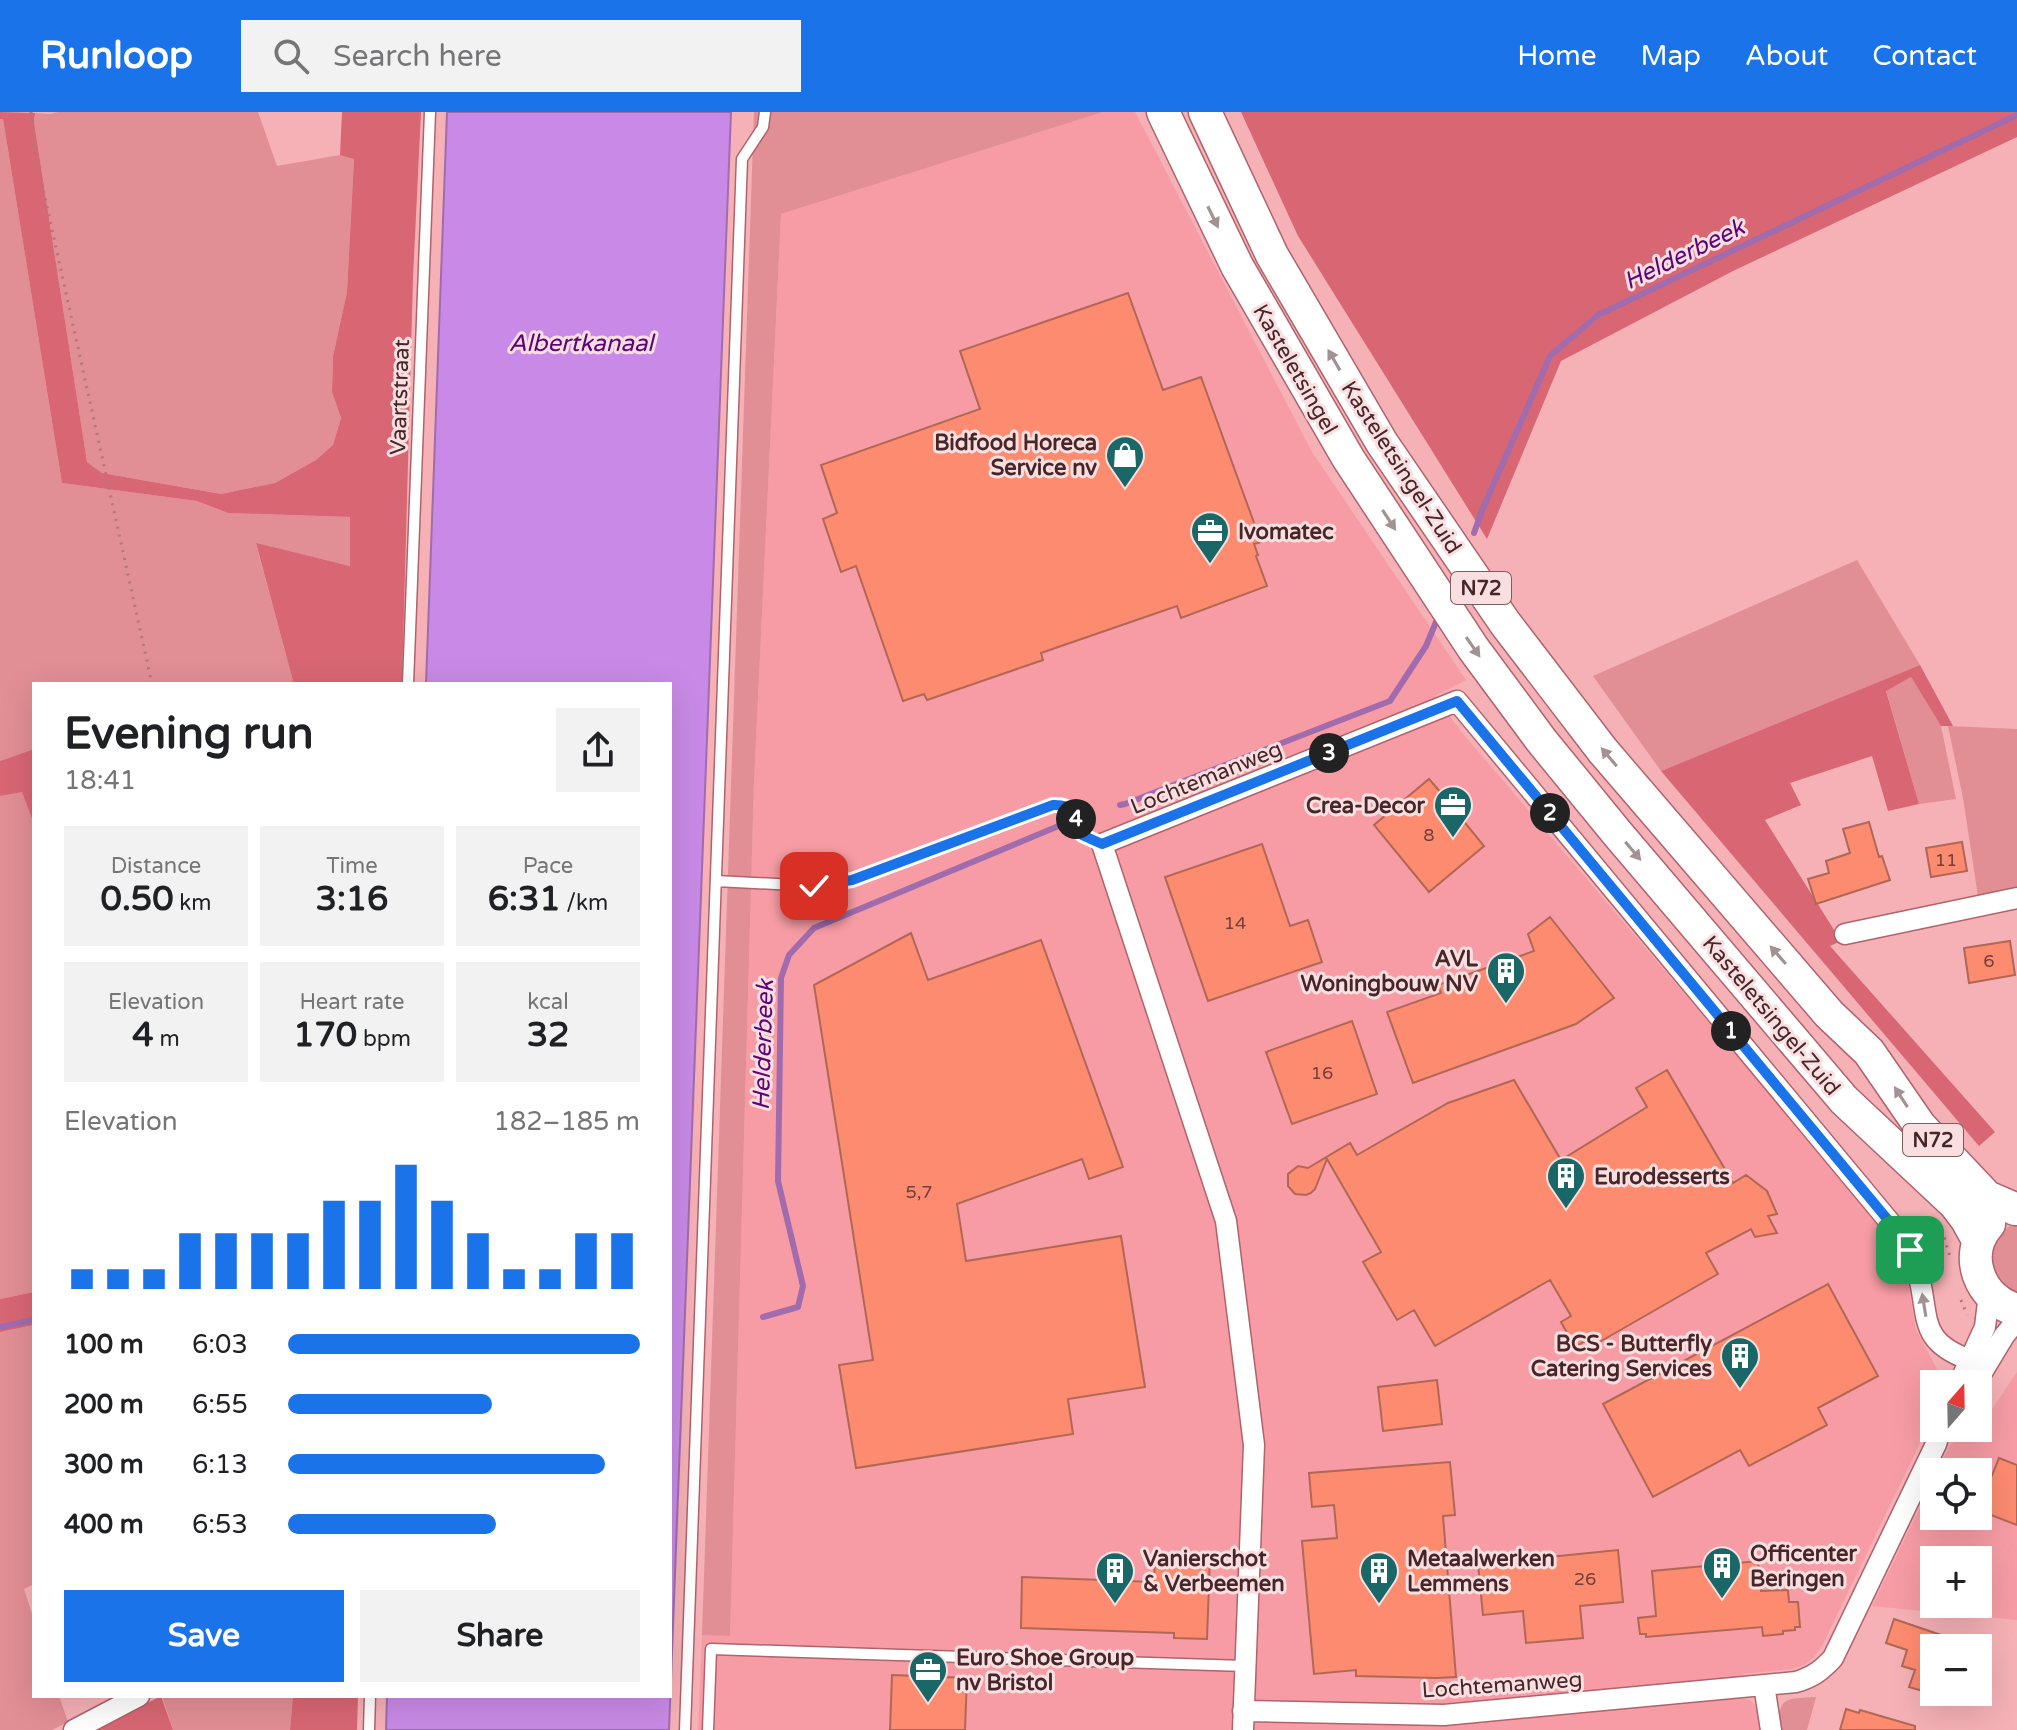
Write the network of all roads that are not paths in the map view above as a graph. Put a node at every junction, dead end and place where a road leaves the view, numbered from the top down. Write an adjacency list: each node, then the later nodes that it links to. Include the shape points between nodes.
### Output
1 (430, 112): 6 (lane, Vaartstraat)
2 (765, 112): 8 (lane, via 763,127 742,159)
3 (1163, 112): 5 (main road, Kasteletsingel / N72, one-way to 5, via 1237,266 1348,458)
4 (1205, 112): 11 (main road, Kasteletsingel-Zuid / N72, one-way to 4, via 1987,1197 1920,1126 1869,1052 1829,1014 1603,751 1505,623 1382,443 1272,255)
5 (1430, 582): 12 (main road, Kasteletsingel-Zuid / N72, one-way to 12, via 1541,740 1617,833 1844,1100 1955,1204)
6 (408, 682)
7 (1102, 844): 8 (lane, via 1082,835 1073,811 1064,804 1053,805 852,880 814,886); 16 (street, Lochtemanweg, one-way to 7, via 1947,1351 1929,1330 1917,1268 1898,1232 1457,701); 20 (street, Lochtemanweg, via 1226,1221 1254,1445)
8 (716, 881): 27 (lane)
9 (2017, 898): 10 (street)
10 (1845, 934)
11 (2016, 1208): 12 (main road, N72, via 1997,1216)
12 (1978, 1240): 13 (main road, N72, via 1976,1260)
13 (1989, 1294): 14 (main road); 16 (street, via 1985,1327)
14 (2017, 1310)
15 (2017, 1320): 18 (street)
16 (1970, 1360): 17 (street)
17 (1965, 1370)
18 (1983, 1370)
19 (1937, 1442): 21 (street, Lochtemanweg, via 1833,1658 1811,1678)
20 (1245, 1666): 24 (street, Lochtemanweg); 28 (lane, via 711,1649)
21 (1764, 1685): 24 (street, Lochtemanweg, via 1444,1715); 29 (street)
22 (135, 1698): 25 (street)
23 (370, 1698): 26 (lane)
24 (1243, 1721)
25 (74, 1730)
26 (369, 1730)
27 (685, 1730)
28 (708, 1730)
29 (1771, 1730)

